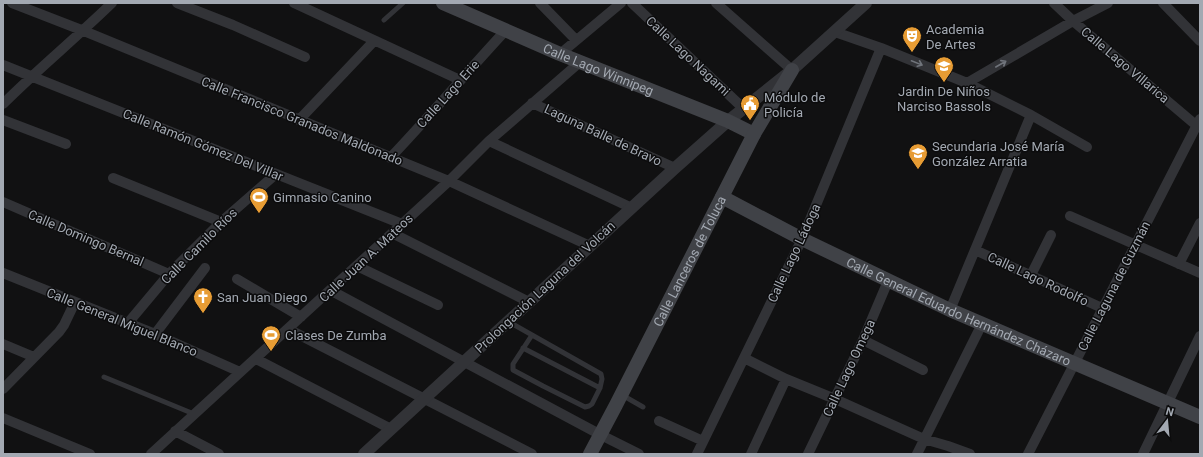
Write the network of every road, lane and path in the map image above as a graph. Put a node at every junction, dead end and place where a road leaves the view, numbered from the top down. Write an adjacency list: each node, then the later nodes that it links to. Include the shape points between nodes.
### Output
1 (12, 3): 18 (street, Calle Francisco Granados Maldonado)
2 (112, 3): 18 (street)
3 (177, 3): 25 (street)
4 (294, 3): 21 (street)
5 (403, 3): 15 (lane)
6 (443, 3): 17 (main road, Calle Lago Winnipeg)
7 (540, 3): 20 (street)
8 (620, 3): 20 (street)
9 (632, 3): 34 (street, Calle Lago Nagami)
10 (716, 3): 28 (street)
11 (866, 3): 19 (street, Prolongación Laguna del Volcán)
12 (1054, 3): 16 (street, Calle Lago Villarica)
13 (1108, 3): 16 (street)
14 (1163, 3): 22 (street)
15 (384, 20)
16 (1073, 21): 31 (street, one-way to 16); 39 (street, Calle Lago Villarica)
17 (506, 30): 24 (main road, Calle Lago Winnipeg); 30 (street, Calle Lago Erie)
18 (84, 31): 29 (street); 37 (street, Calle Francisco Granados Maldonado)
19 (835, 32): 23 (street); 28 (street, Prolongación Laguna del Volcán)
20 (576, 40): 24 (street)
21 (374, 41): 30 (street); 37 (street)
22 (1200, 41)
23 (881, 48): 31 (street, one-way to 31); 58 (street, Calle Lago Ládoga)
24 (560, 54): 26 (main road, Calle Lago Winnipeg)
25 (305, 57)
26 (580, 62): 32 (street, Calle Juan A. Mateos); 38 (main road, Calle Lago Winnipeg)
27 (3, 65): 29 (street, Calle Ramón Gómez Del Villar)
28 (792, 70): 34 (street, Prolongación Laguna del Volcán); 40 (main road, Calle Lanceros de Toluca)
29 (31, 77): 33 (street); 46 (street, Calle Ramón Gómez Del Villar)
30 (460, 80): 44 (street, Calle Lago Erie)
31 (967, 83): 35 (street)
32 (532, 103): 41 (street, Calle Juan A. Mateos); 45 (street, Laguna Balle de Bravo)
33 (3, 104)
34 (744, 108): 38 (street, Prolongación Laguna del Volcán)
35 (1031, 115): 43 (street); 61 (street)
36 (3, 120): 42 (street)
37 (299, 120): 44 (street, Calle Francisco Granados Maldonado)
38 (728, 121): 40 (main road, Calle Lago Winnipeg); 45 (street, Prolongación Laguna del Volcán)
39 (1199, 124): 59 (street, Calle Laguna de Guzmán)
40 (754, 134): 49 (main road, Calle Lanceros de Toluca)
41 (489, 141): 48 (street, Calle Juan A. Mateos); 51 (street)
42 (66, 144)
43 (1086, 147)
44 (390, 158): 48 (street, Calle Francisco Granados Maldonado)
45 (675, 168): 51 (street, Prolongación Laguna del Volcán)
46 (276, 174): 53 (street, Calle Camilo Ríos); 54 (street, Calle Ramón Gómez Del Villar)
47 (113, 178): 53 (street)
48 (449, 181): 54 (street, Calle Juan A. Mateos); 60 (street, Calle Francisco Granados Maldonado)
49 (722, 197): 58 (main road, Calle General Eduardo Hernández Cházaro); 99 (main road, Calle Lanceros de Toluca)
50 (3, 202): 67 (street, Calle Domingo Bernal)
51 (632, 208): 60 (street, Prolongación Laguna del Volcán)
52 (1070, 216): 59 (street)
53 (221, 222): 67 (street, Calle Camilo Ríos)
54 (402, 224): 56 (street, Calle Juan A. Mateos)
55 (1200, 224): 62 (street)
56 (392, 234): 63 (street, Calle Juan A. Mateos); 73 (street)
57 (1051, 235): 68 (street)
58 (802, 239): 70 (main road, Calle General Eduardo Hernández Cházaro); 89 (street, Calle Lago Ládoga)
59 (1135, 244): 62 (street); 75 (street, Calle Laguna de Guzmán)
60 (590, 246): 73 (street, Prolongación Laguna del Volcán)
61 (975, 250): 68 (street, Calle Lago Rodolfo); 76 (street)
62 (1179, 264): 66 (street)
63 (357, 266): 71 (street, Calle Juan A. Mateos); 74 (street)
64 (205, 268): 82 (street)
65 (3, 273): 72 (street, Calle General Miguel Blanco)
66 (1200, 273)
67 (169, 274): 79 (street, Calle Camilo Ríos)
68 (1031, 275): 75 (street, Calle Lago Rodolfo)
69 (237, 279): 77 (street)
70 (888, 281): 76 (main road, Calle General Eduardo Hernández Cházaro); 85 (street, Calle Lago Omega)
71 (330, 290): 77 (street, Calle Juan A. Mateos); 91 (street)
72 (75, 302): 79 (street, Calle General Miguel Blanco); 88 (street, via 59,332)
73 (529, 302): 78 (street, Prolongación Laguna del Volcán)
74 (438, 306)
75 (1102, 308): 92 (street, Calle Laguna de Guzmán)
76 (950, 310): 80 (main road, Calle General Eduardo Hernández Cházaro)
77 (301, 317): 81 (street, Calle Juan A. Mateos)
78 (508, 321): 83 (lane); 91 (street, Prolongación Laguna del Volcán)
79 (128, 323): 82 (street, Calle General Miguel Blanco)
80 (982, 324): 92 (main road, Calle General Eduardo Hernández Cházaro); 111 (street)
81 (288, 329): 90 (street, Calle Juan A. Mateos); 100 (street)
82 (155, 334): 94 (street, Calle General Miguel Blanco)
83 (532, 335): 87 (lane); 97 (lane, via 601,374)
84 (1200, 336): 102 (street)
85 (863, 340): 93 (street); 101 (street, Calle Lago Omega)
86 (3, 344): 88 (street)
87 (523, 348): 97 (lane); 97 (lane, via 513,364 513,370 543,386 585,407 592,404)
88 (34, 357): 98 (street)
89 (744, 358): 96 (street); 112 (street, Calle Lago Ládoga)
90 (256, 359): 94 (street, Calle Juan A. Mateos); 108 (street)
91 (464, 362): 100 (street, Prolongación Laguna del Volcán); 110 (street)
92 (1074, 364): 102 (main road, Calle General Eduardo Hernández Cházaro); 125 (street, Calle Laguna de Guzmán)
93 (923, 370)
94 (240, 372): 104 (street, Calle Juan A. Mateos)
95 (104, 377): 104 (lane)
96 (786, 379): 101 (street); 121 (street)
97 (600, 388)
98 (3, 389)
99 (621, 395): 103 (lane); 110 (main road, Calle Lanceros de Toluca)
100 (424, 399): 108 (street, Prolongación Laguna del Volcán); 117 (street)
101 (835, 399): 111 (street); 122 (street, Calle Lago Omega)
102 (1168, 404): 105 (main road, Calle General Eduardo Hernández Cházaro); 126 (street)
103 (643, 407)
104 (194, 414): 109 (street, Calle Juan A. Mateos)
105 (1200, 417)
106 (3, 418): 113 (street)
107 (659, 421): 112 (street)
108 (391, 429): 116 (street, Prolongación Laguna del Volcán)
109 (175, 431): 114 (street, Calle Juan A. Mateos); 115 (street)
110 (600, 435): 118 (main road, Calle Lanceros de Toluca); 119 (street)
111 (924, 439): 123 (street); 124 (street)
112 (703, 441): 120 (street, Calle Lago Ládoga)
113 (90, 454)
114 (151, 454)
115 (219, 454)
116 (364, 454)
117 (532, 454)
118 (590, 454)
119 (639, 454)
120 (697, 454)
121 (751, 454)
122 (808, 454)
123 (917, 454)
124 (970, 454)
125 (1028, 454)
126 (1143, 454)

